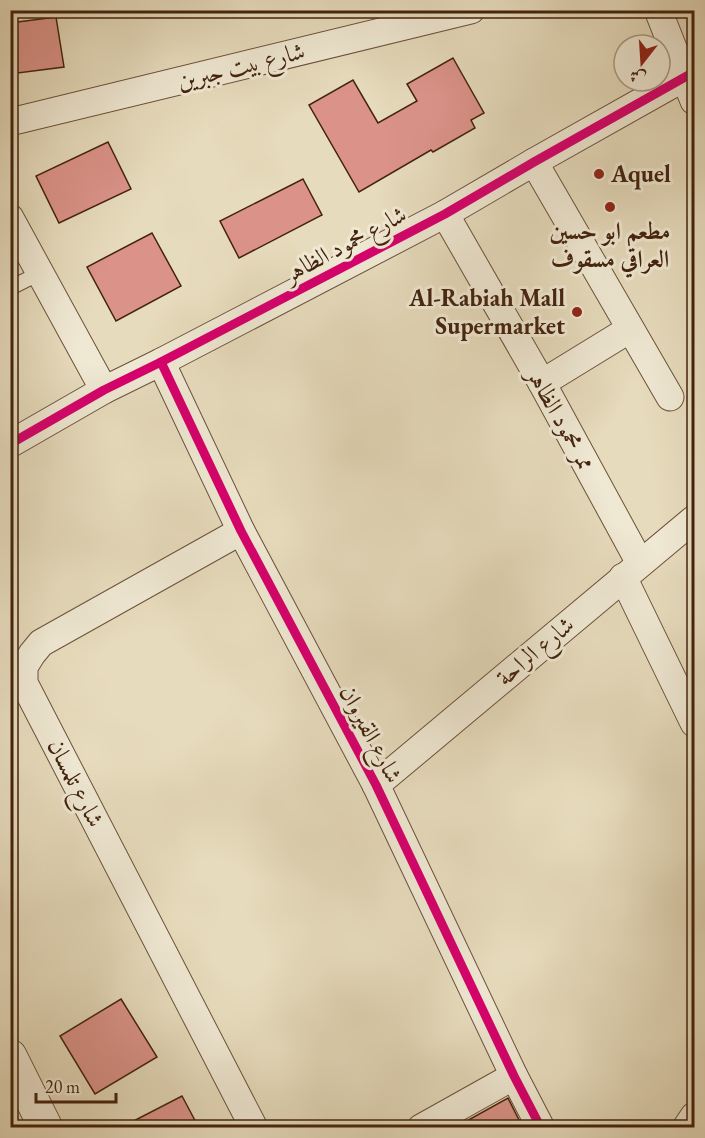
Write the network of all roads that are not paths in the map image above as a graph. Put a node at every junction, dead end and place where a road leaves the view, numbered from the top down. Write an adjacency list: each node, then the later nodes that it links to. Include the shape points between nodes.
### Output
1 (471, 10): 4 (street, شارع بيت جبرين)
2 (658, 10): 3 (street)
3 (691, 83): 5 (street, شارع محمود الظاهر)
4 (10, 122)
5 (534, 162): 6 (street, شارع محمود الظاهر); 10 (street)
6 (445, 214): 11 (street, شارع محمود الظاهر); 12 (street, ممر محمود الظاهر)
7 (10, 218): 8 (street)
8 (40, 273): 9 (lane); 13 (street)
9 (10, 288)
10 (630, 329): 12 (street); 14 (street)
11 (161, 362): 13 (street, شارع محمود الظاهر); 17 (street, شارع القيروان)
12 (542, 383): 18 (street, ممر محمود الظاهر)
13 (104, 390): 15 (street, شارع محمود الظاهر)
14 (670, 397)
15 (10, 444)
16 (694, 519): 18 (street, شارع الراحة)
17 (241, 531): 20 (street, شارع القيروان); 25 (street, شارع تلمسان, via 41,643 24,668 24,683)
18 (631, 570): 19 (street, ممر محمود الظاهر); 20 (street, شارع الراحة)
19 (694, 723)
20 (376, 785): 22 (street, شارع القيروان)
21 (10, 1056): 24 (street)
22 (514, 1076): 26 (street); 27 (street, شارع القيروان)
23 (694, 1116): 28 (street)
24 (46, 1128)
25 (254, 1128)
26 (421, 1128)
27 (541, 1128)
28 (686, 1128)

